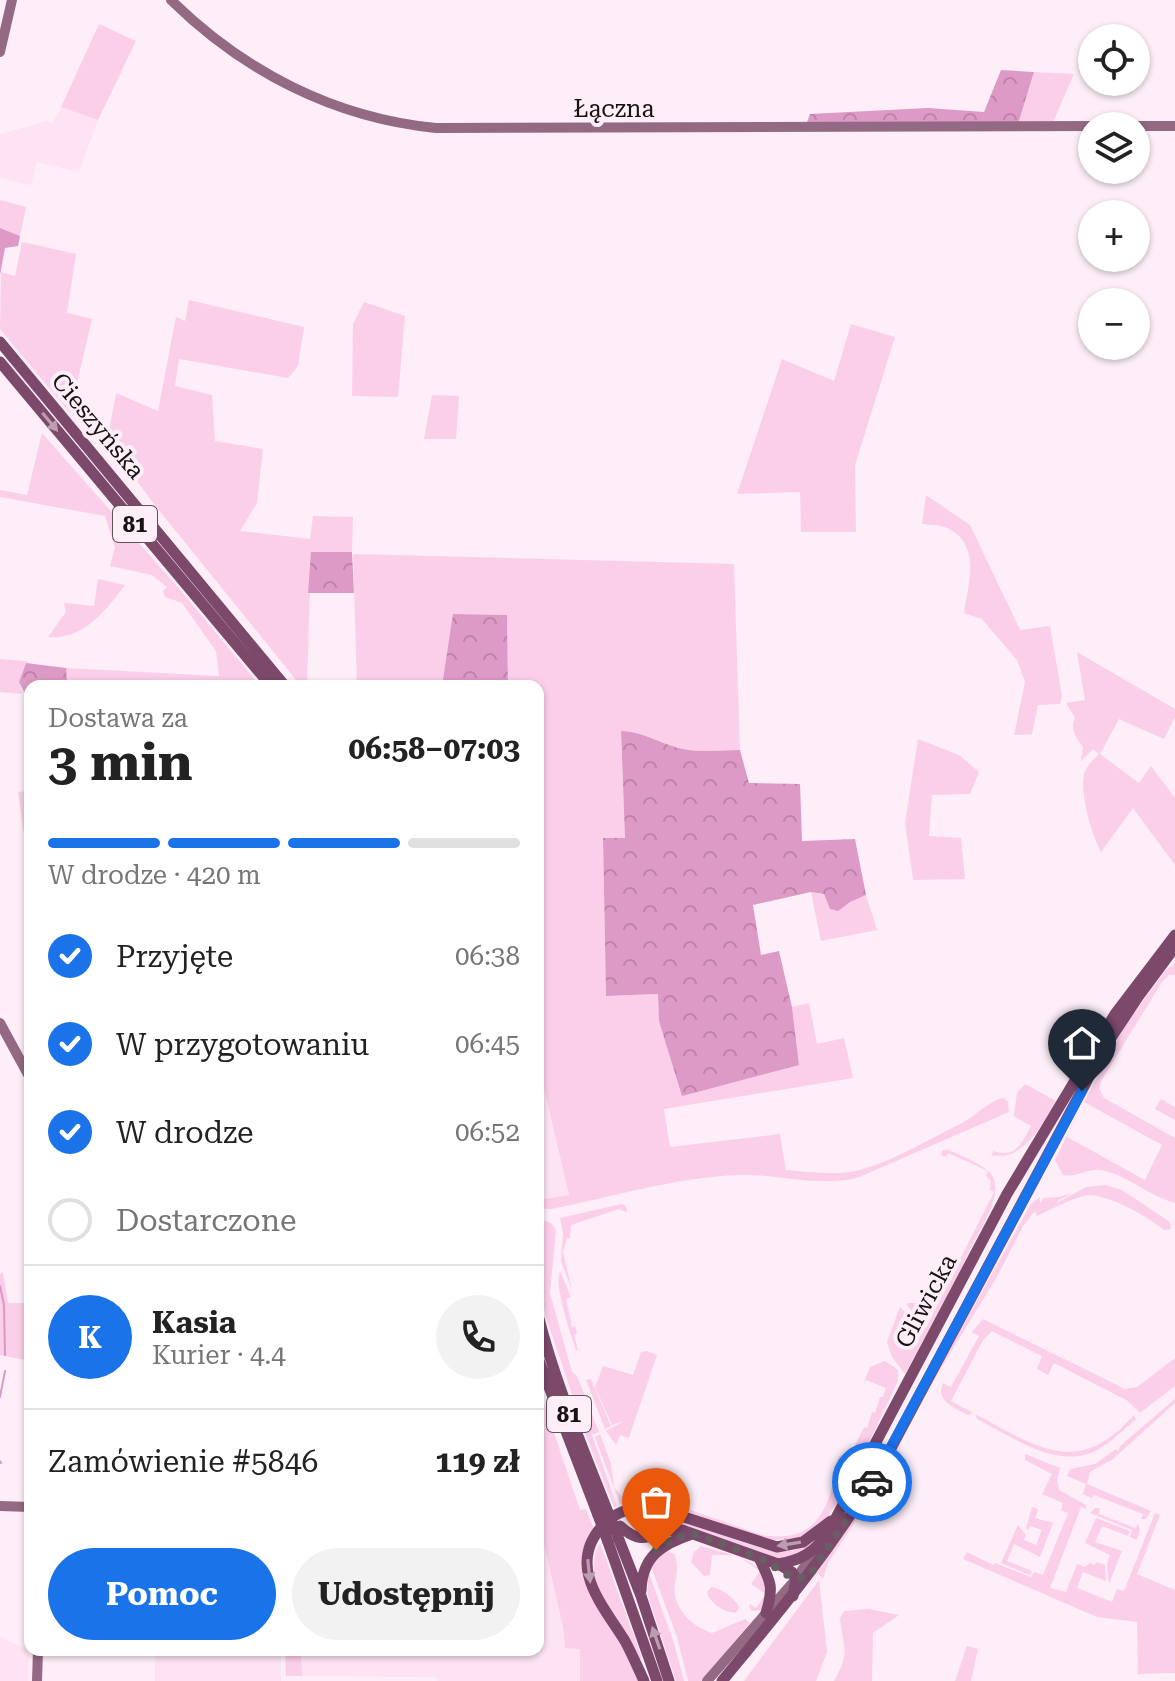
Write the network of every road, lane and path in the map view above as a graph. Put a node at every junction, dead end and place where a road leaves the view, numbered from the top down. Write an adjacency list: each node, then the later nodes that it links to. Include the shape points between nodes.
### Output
1 (12, 0): 3 (street)
2 (171, 0): 4 (street, Łączna, via 236,56 270,77 337,107 396,124)
3 (0, 52)
4 (1078, 126)
5 (1150, 126): 6 (street)
6 (1175, 126)
7 (0, 342): 10 (main road, Cieszyńska / 81)
8 (0, 362): 9 (main road, Cieszyńska / 81, one-way to 9)
9 (266, 680)
10 (280, 680)
11 (1175, 935): 20 (main road, Gliwicka, via 1115,1014 1007,1194)
12 (1175, 947): 26 (main road, Gliwicka, via 1105,1047 882,1465)
13 (0, 1023): 14 (street)
14 (24, 1067)
15 (544, 1338): 19 (main road, 81)
16 (544, 1372): 19 (main road, 81)
17 (0, 1506): 18 (street)
18 (24, 1507)
19 (602, 1512): 21 (main road, 81, bridge); 34 (main road, 81, bridge)
20 (837, 1515): 23 (main road, Gliwicka); 33 (main road, one-way to 33, via 812,1538 777,1547 656,1508 625,1510 607,1521 589,1548 590,1585)
21 (618, 1529): 22 (main road, via 642,1538 675,1529); 28 (main road, 81)
22 (692, 1534): 24 (main road); 28 (main road, via 671,1540 651,1556)
23 (814, 1552): 25 (main road); 27 (street, Gliwicka)
24 (761, 1559): 25 (main road); 27 (main road); 30 (main road, via 771,1583)
25 (778, 1564): 27 (main road)
26 (809, 1576): 27 (main road); 29 (main road, Gliwicka)
27 (796, 1579): 29 (main road); 30 (street, Gliwicka)
28 (641, 1596): 35 (main road, 81, one-way to 28)
29 (793, 1596): 37 (main road, Gliwicka)
30 (766, 1613): 36 (street, Gliwicka)
31 (38, 1656): 32 (street)
32 (37, 1681)
33 (644, 1681)
34 (657, 1681)
35 (669, 1681)
36 (707, 1681)
37 (722, 1681)

